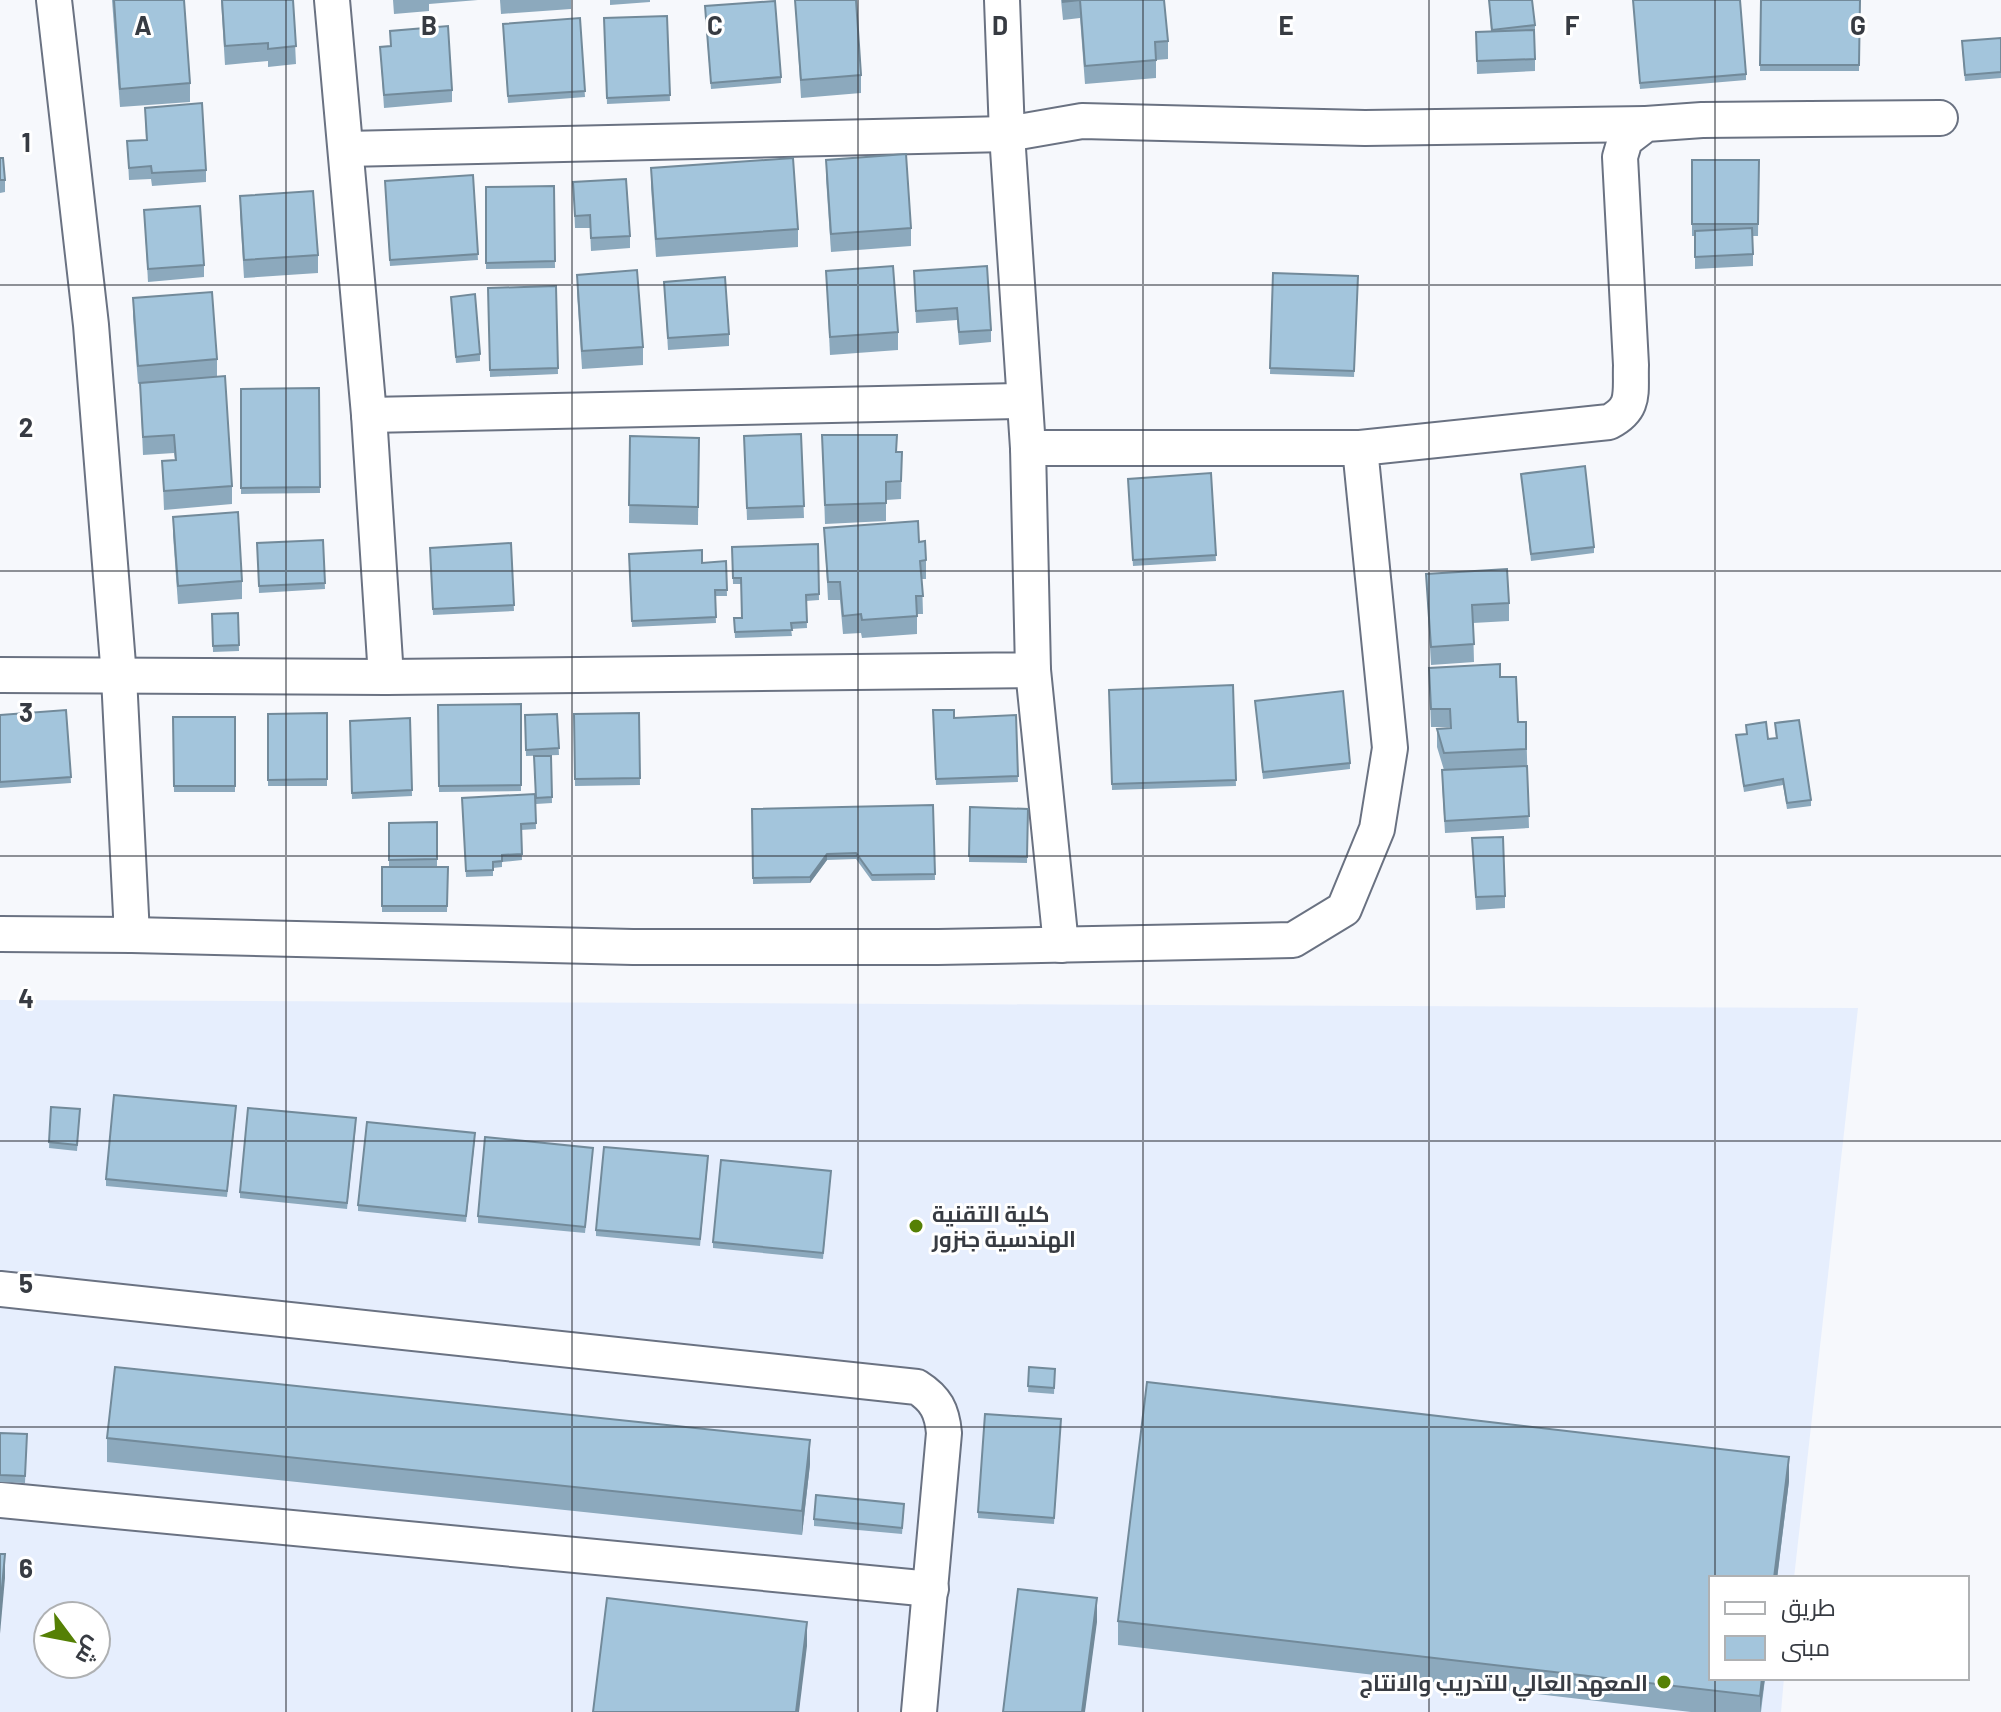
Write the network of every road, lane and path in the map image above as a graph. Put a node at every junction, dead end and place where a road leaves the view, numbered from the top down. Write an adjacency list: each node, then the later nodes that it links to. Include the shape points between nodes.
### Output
1 (54, 0): 14 (street, via 91,325)
2 (332, 0): 7 (street)
3 (1002, 0): 6 (street)
4 (1940, 118): 5 (street)
5 (1646, 124): 6 (street, via 1365,128 1082,121); 11 (street, via 1625,140 1620,157 1631,365 1624,414 1609,422)
6 (1007, 134): 7 (street); 8 (street)
7 (346, 149): 9 (street)
8 (1023, 401): 9 (street); 10 (street)
9 (369, 415): 15 (street)
10 (1028, 448): 11 (street); 12 (street)
11 (1360, 448): 18 (street, via 1390,748 1377,829 1344,909 1293,940)
12 (1033, 670): 15 (street); 18 (street)
13 (0, 675): 14 (street)
14 (119, 677): 15 (street); 17 (street)
15 (386, 677)
16 (0, 934): 17 (street)
17 (132, 935): 18 (street, via 633,947)
18 (1061, 945)
19 (0, 1289): 21 (street, via 917,1387 938,1406 944,1433)
20 (0, 1500): 21 (street)
21 (931, 1589): 22 (street)
22 (919, 1712)

